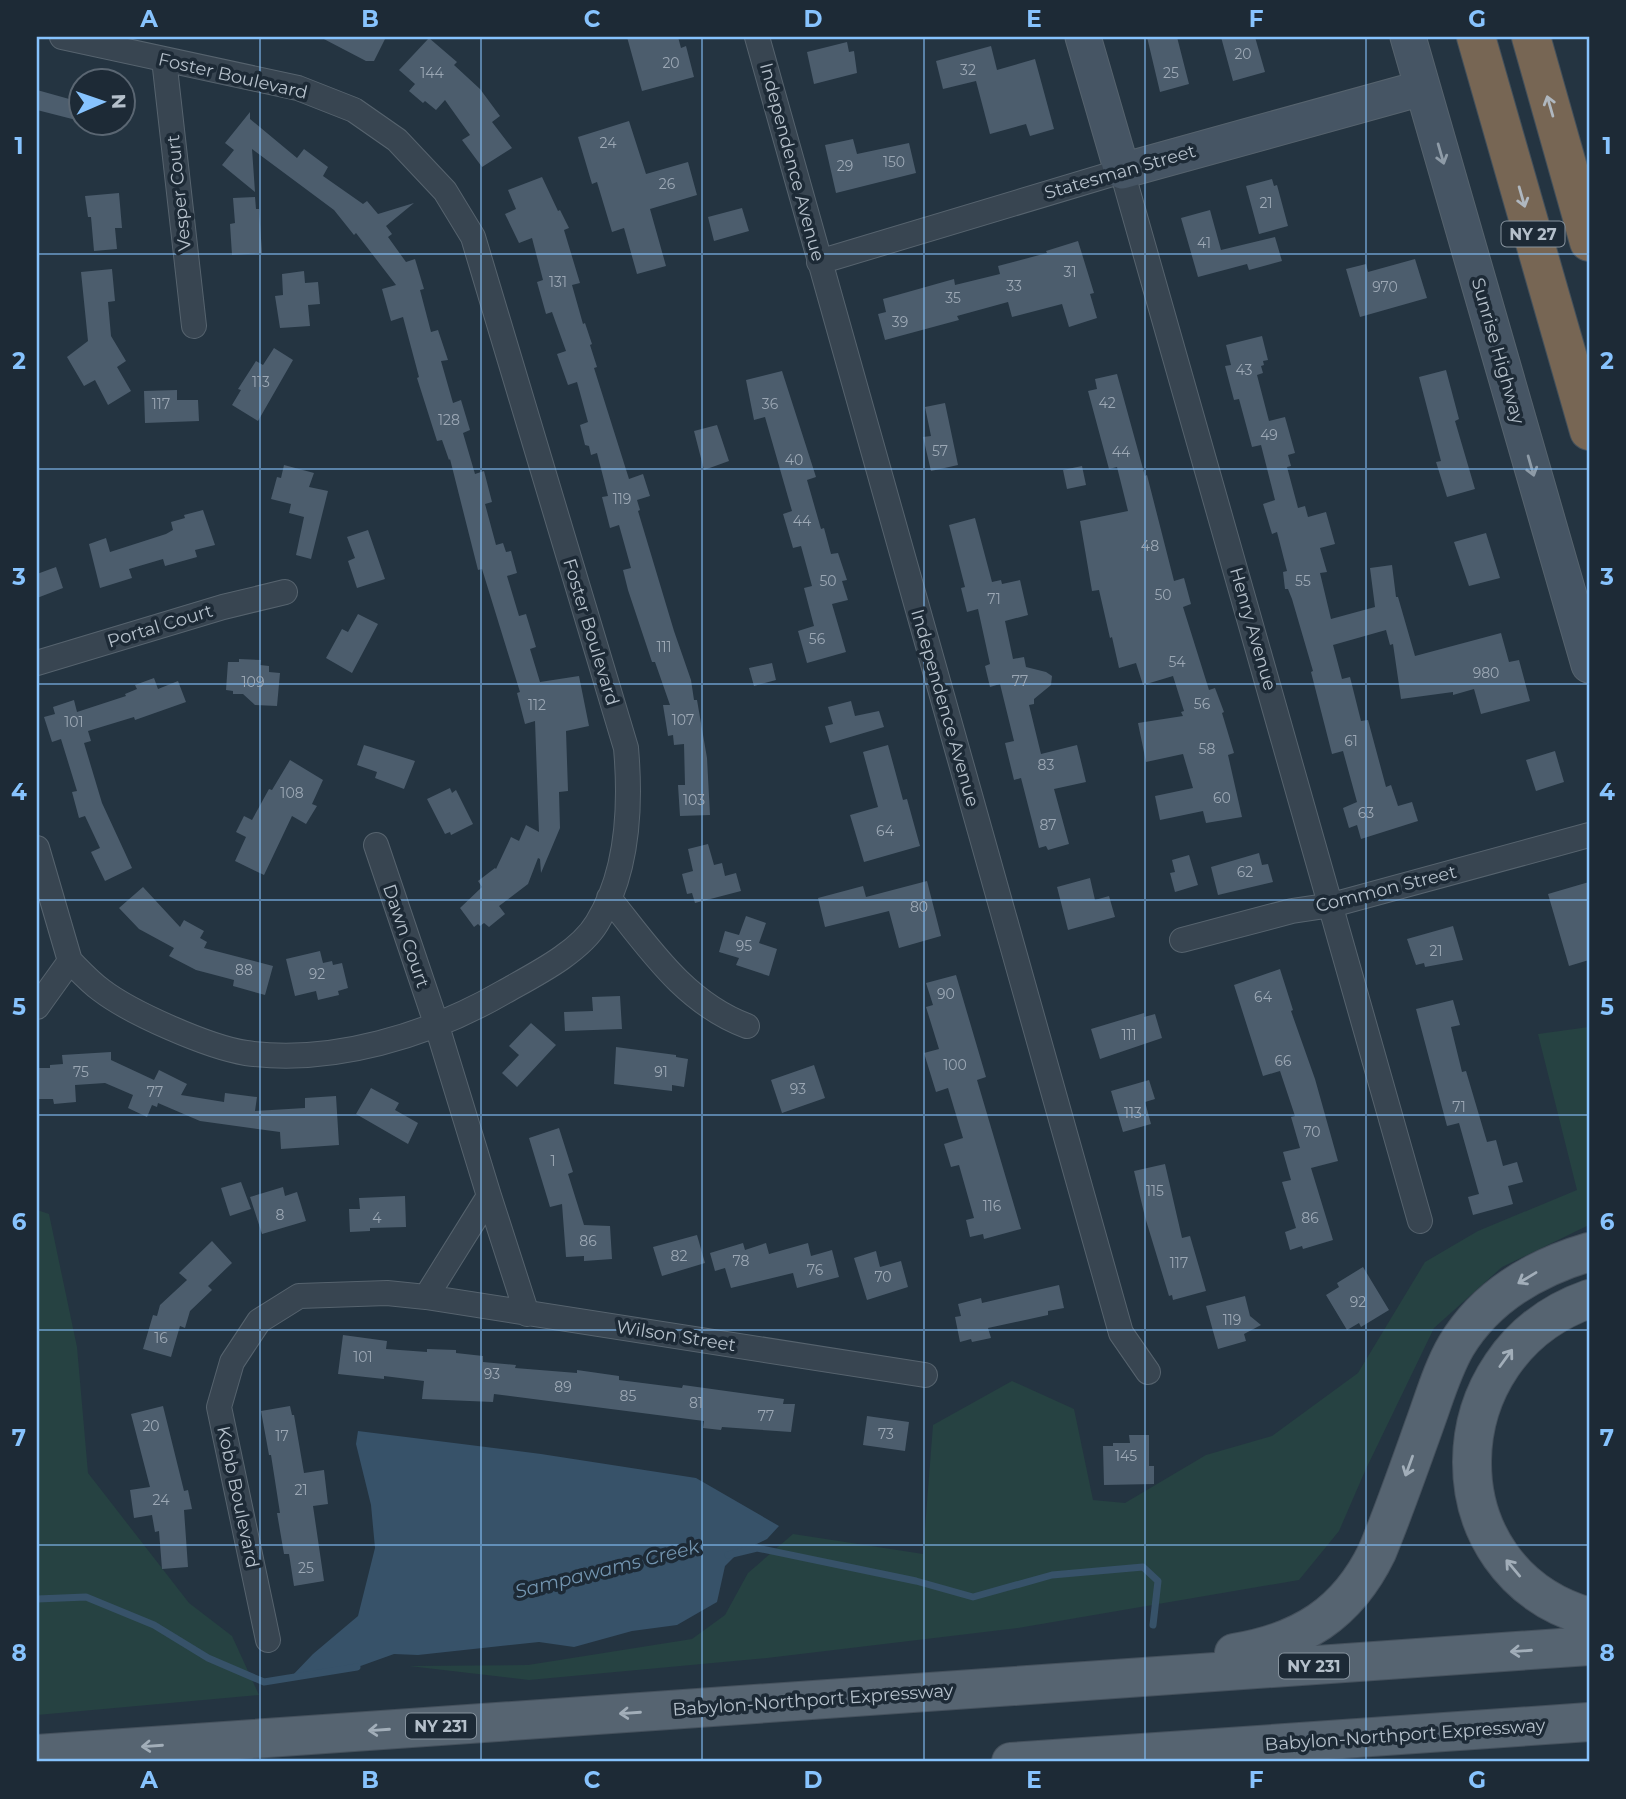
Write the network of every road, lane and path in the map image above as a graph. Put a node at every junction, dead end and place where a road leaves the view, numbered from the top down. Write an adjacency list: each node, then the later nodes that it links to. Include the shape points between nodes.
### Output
1 (62, 37): 7 (street, Foster Boulevard)
2 (757, 37): 11 (street, Independence Avenue)
3 (1083, 37): 9 (main road, Henry Avenue)
4 (1408, 37): 8 (main road, Sunrise Highway)
5 (1476, 37): 13 (highway, NY 27, one-way to 13)
6 (1531, 37): 10 (highway, NY 27, one-way to 6)
7 (164, 59): 12 (street, Vesper Court); 20 (street, Foster Boulevard, via 298,88 354,110 397,139 445,191 473,237 626,748 628,806 623,850)
8 (1422, 88): 9 (main road, Statesman Street); 16 (main road, Sunrise Highway, one-way to 16)
9 (1122, 171): 11 (street, Statesman Street); 21 (street, Henry Avenue)
10 (1589, 242)
11 (819, 262): 33 (street, Independence Avenue, via 1121,1333)
12 (194, 326)
13 (1589, 431)
14 (285, 592): 15 (street, Portal Court)
15 (37, 663)
16 (1589, 665)
17 (1589, 835): 21 (street, Common Street)
18 (376, 845): 25 (street, Dawn Court)
19 (37, 848): 23 (street)
20 (609, 898): 25 (street, Foster Boulevard, via 596,925 571,950 537,974); 26 (street, via 682,987 720,1015)
21 (1332, 905): 22 (street, Common Street); 28 (street, Henry Avenue)
22 (1182, 940)
23 (70, 961): 24 (street); 25 (street, Foster Boulevard, via 102,991 151,1018 245,1053 303,1055 369,1046)
24 (37, 1007)
25 (437, 1026): 27 (street)
26 (747, 1026)
27 (489, 1196): 30 (street); 32 (street)
28 (1420, 1221)
29 (1589, 1252): 38 (main road, one-way to 38, via 1527,1277 1492,1303 1466,1331 1445,1370 1369,1570 1323,1621 1271,1646 1173,1658)
30 (426, 1297): 32 (street, Wilson Street); 36 (street, Kobb Boulevard, via 387,1293 299,1296 259,1321 232,1362 219,1407)
31 (1589, 1299): 35 (main road, one-way to 31, via 1540,1595 1496,1547 1480,1512 1472,1457 1477,1417 1492,1380 1515,1345 1544,1320)
32 (527, 1314): 34 (street, Wilson Street)
33 (1148, 1372)
34 (925, 1374)
35 (1589, 1618)
36 (268, 1640)
37 (1589, 1646): 38 (main road, Babylon-Northport Expressway / NY 231, one-way to 38)
38 (1038, 1685): 41 (main road, Babylon-Northport Expressway / NY 231, one-way to 41)
39 (1589, 1722): 40 (main road, Babylon-Northport Expressway)
40 (1267, 1745): 42 (main road, Babylon-Northport Expressway); 43 (main road)
41 (37, 1754)
42 (1010, 1762)
43 (1393, 1762)

